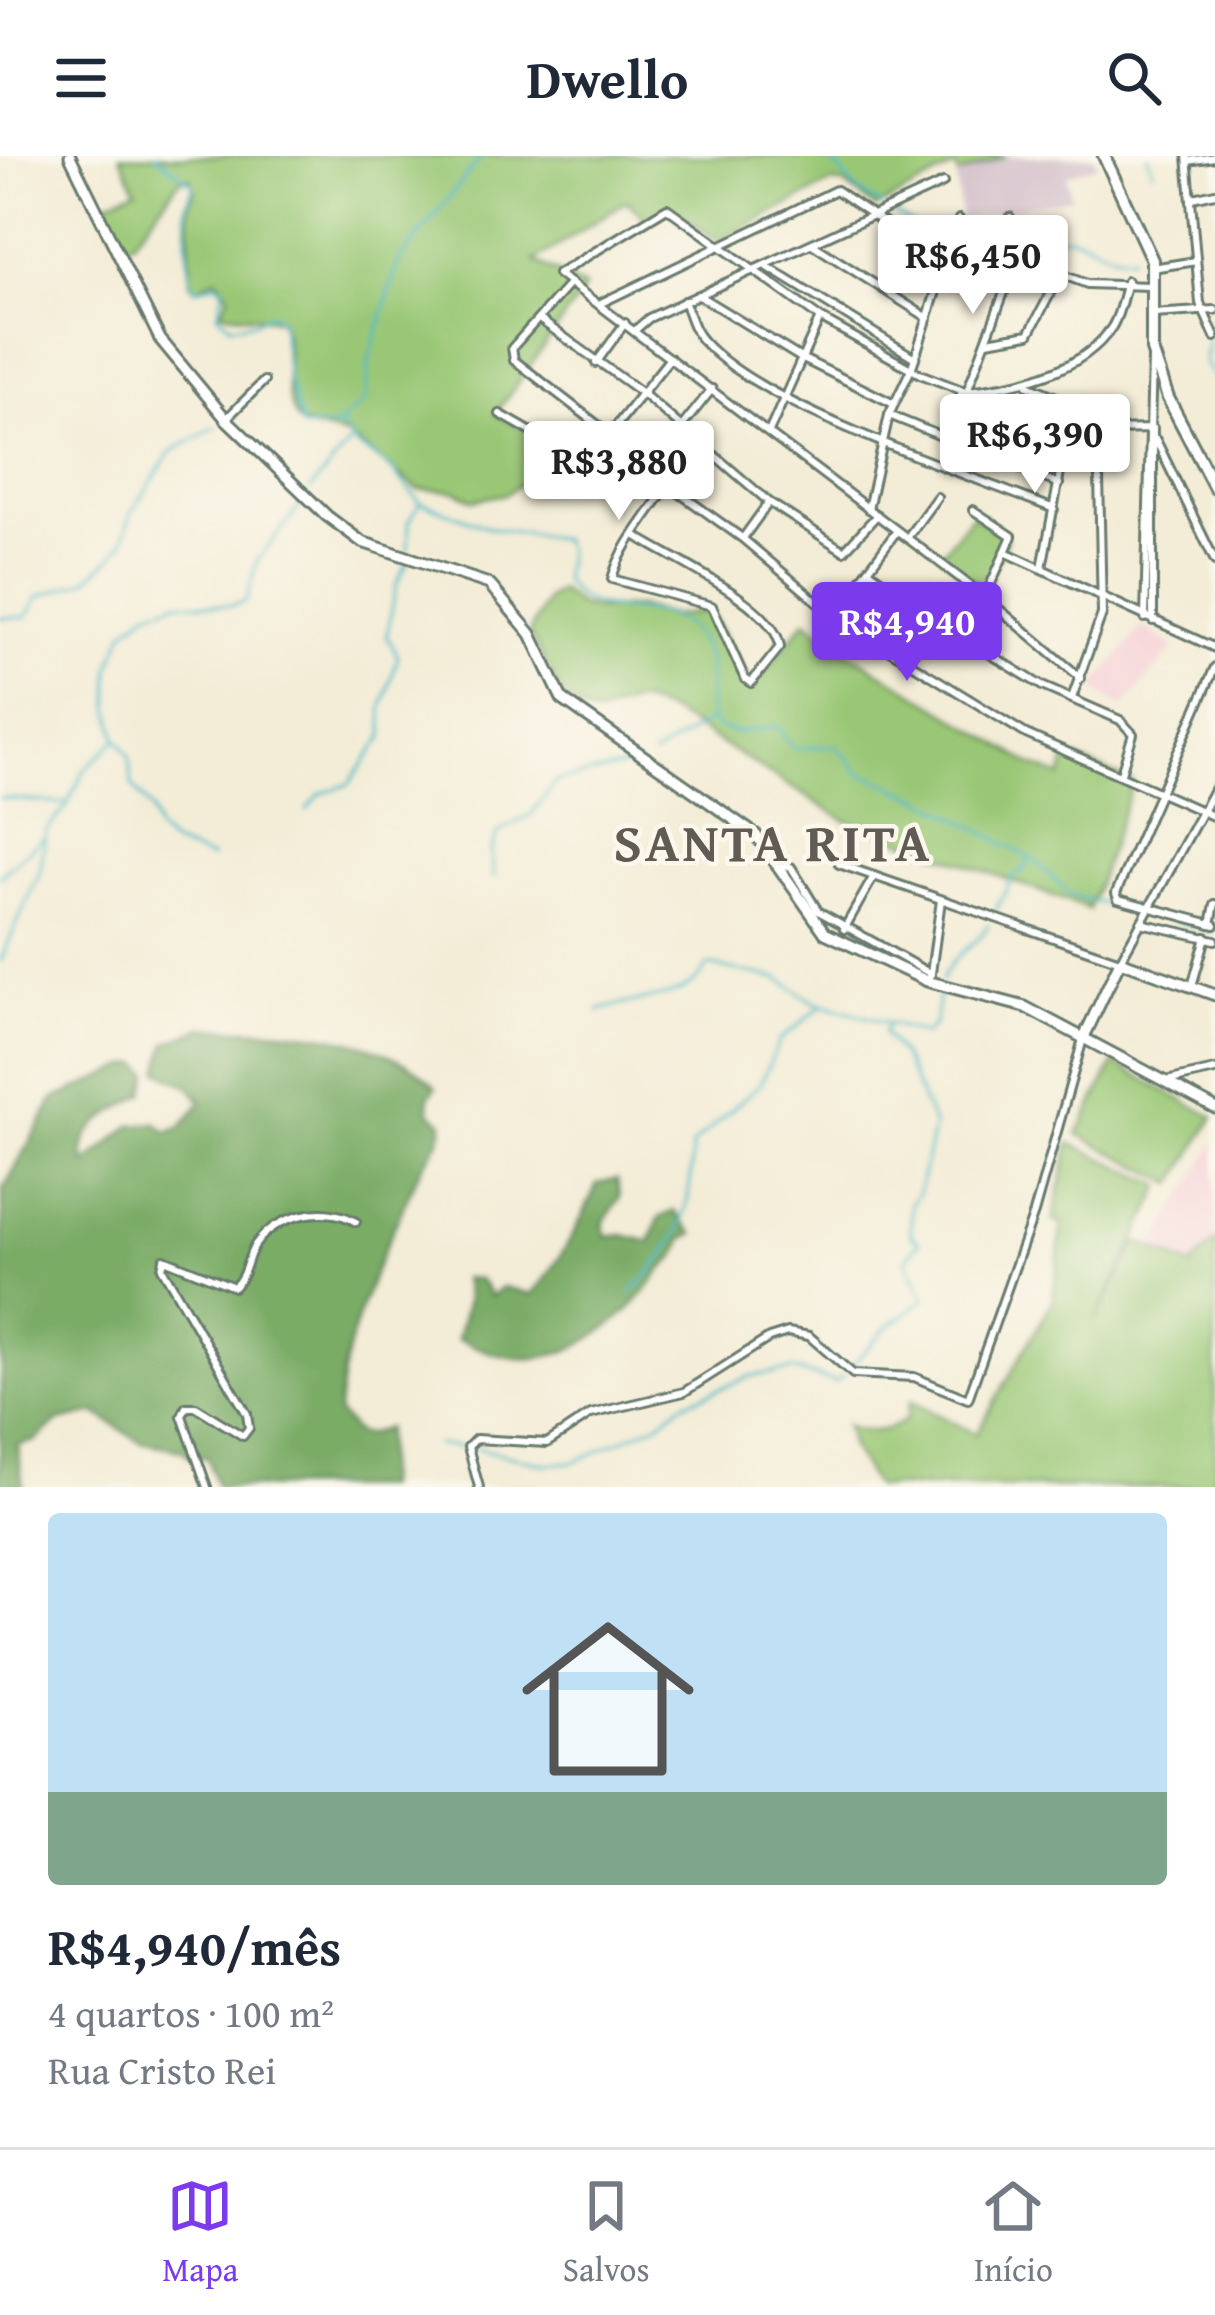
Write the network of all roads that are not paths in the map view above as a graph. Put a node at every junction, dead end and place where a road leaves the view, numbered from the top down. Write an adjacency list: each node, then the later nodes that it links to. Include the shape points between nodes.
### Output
1 (70, 156): 54 (main road, via 160,339)
2 (1105, 156): 18 (main road)
3 (1215, 157): 4 (street)
4 (1187, 159): 7 (street)
5 (943, 183): 8 (street)
6 (1215, 194): 7 (street)
7 (1193, 198): 15 (street)
8 (874, 215): 11 (street); 12 (street, via 836,190); 16 (street)
9 (1010, 217): 13 (street)
10 (958, 219): 16 (street)
11 (812, 244): 17 (street); 31 (street)
12 (719, 246): 19 (street); 22 (street, via 667,208 558,274); 26 (street)
13 (1005, 254): 14 (street); 16 (street)
14 (1018, 258): 20 (street); 36 (street)
15 (1196, 261): 18 (street); 28 (street)
16 (946, 265): 31 (street)
17 (766, 266): 19 (street); 40 (street)
18 (1152, 268): 23 (main road)
19 (753, 272): 24 (street); 30 (street)
20 (1060, 275): 21 (street, via 1087,284); 36 (street, via 1030,334)
21 (1127, 281): 23 (street); 43 (street, via 1103,337)
22 (570, 283): 26 (street); 32 (street)
23 (1152, 286): 29 (main road)
24 (698, 295): 25 (street); 39 (street)
25 (685, 301): 34 (street); 47 (street, via 708,347)
26 (599, 304): 33 (street)
27 (1215, 310): 28 (street)
28 (1204, 311): 29 (street); 35 (street)
29 (1152, 314): 37 (main road)
30 (820, 318): 39 (street); 40 (street)
31 (928, 318): 40 (street)
32 (539, 319): 41 (street); 59 (street, via 512,348 514,360)
33 (625, 323): 34 (street); 41 (street)
34 (634, 331): 38 (street)
35 (1215, 337)
36 (986, 341): 45 (street)
37 (1152, 350): 48 (main road); 51 (street)
38 (670, 358): 44 (street); 46 (street)
39 (801, 358): 47 (street); 50 (street)
40 (914, 363): 45 (street); 50 (street)
41 (596, 364): 46 (street)
42 (264, 381): 54 (street)
43 (1028, 385): 45 (street); 49 (street)
44 (712, 389): 55 (street); 60 (street)
45 (964, 390): 57 (street); 62 (street)
46 (642, 393): 55 (street); 59 (street)
47 (782, 396): 60 (street); 61 (street)
48 (1168, 398): 51 (street); 68 (main road)
49 (1066, 401)
50 (895, 404): 53 (street)
51 (1149, 404): 58 (street)
52 (500, 414): 59 (street, via 554,445)
53 (889, 415): 61 (street); 62 (street)
54 (226, 419): 97 (main road, via 362,542 489,584 530,634 562,699 727,812)
55 (681, 428): 64 (street); 70 (street)
56 (1098, 429): 57 (street); 58 (street); 84 (street)
57 (1068, 430): 66 (street)
58 (1151, 430): 63 (street); 65 (street)
59 (612, 431): 64 (street)
60 (769, 433): 71 (street)
61 (886, 440): 71 (street); 72 (street)
62 (948, 440): 66 (street)
63 (1168, 467): 65 (street); 80 (street)
64 (649, 468): 67 (street)
65 (1153, 468): 86 (street)
66 (1059, 484): 72 (street)
67 (667, 486): 76 (street); 77 (street)
68 (1215, 488)
69 (937, 497): 78 (street)
70 (770, 502): 74 (street, via 844,551); 77 (street)
71 (868, 509): 74 (street)
72 (1054, 509): 81 (street)
73 (973, 510): 79 (street, via 1012,536)
74 (877, 515): 75 (street)
75 (897, 531): 78 (street); 82 (street)
76 (636, 536): 76 (street, via 612,579 712,606 752,683 780,647 776,632 716,580)
77 (742, 538): 85 (street)
78 (907, 538): 83 (street)
79 (1005, 552): 81 (street); 83 (street)
80 (1215, 560)
81 (1042, 568): 84 (street)
82 (868, 570): 85 (street); 90 (street, via 959,635)
83 (985, 597): 89 (street)
84 (1100, 597): 86 (street); 89 (street, via 1101,625)
85 (834, 616): 91 (street, via 1026,734)
86 (1149, 619): 87 (street)
87 (1215, 648)
88 (1215, 667): 93 (street)
89 (1081, 678): 90 (street)
90 (1072, 698): 91 (street, via 1131,729)
91 (1121, 773): 93 (street)
92 (1215, 788): 94 (street)
93 (1157, 791): 94 (street); 101 (street, via 1117,884 1118,899)
94 (1202, 812): 95 (street); 101 (street)
95 (1215, 817)
96 (838, 864): 98 (street)
97 (781, 866): 103 (street, via 791,867 818,910); 106 (main road, via 797,898 839,944)
98 (874, 876): 99 (street); 103 (street)
99 (941, 900): 105 (street); 106 (street)
100 (1215, 904): 102 (street)
101 (1146, 915): 102 (street); 104 (street); 105 (street)
102 (1213, 924)
103 (844, 929): 106 (street)
104 (1210, 939): 107 (street)
105 (1120, 962): 107 (main road); 109 (main road)
106 (929, 978): 109 (main road, via 1025,1007)
107 (1192, 986): 108 (main road)
108 (1215, 995)
109 (1083, 1039): 111 (main road); 115 (street, via 1034,1213 968,1399 914,1377 853,1373 809,1336 788,1332 684,1392 591,1414 547,1443 476,1439 468,1447)
110 (1215, 1070): 111 (street)
111 (1161, 1082): 112 (main road)
112 (1215, 1108)
113 (356, 1222): 114 (street, via 337,1211 284,1224 253,1248 234,1286 164,1259 162,1268 247,1414 243,1436 185,1407)
114 (207, 1487)
115 (479, 1487)

